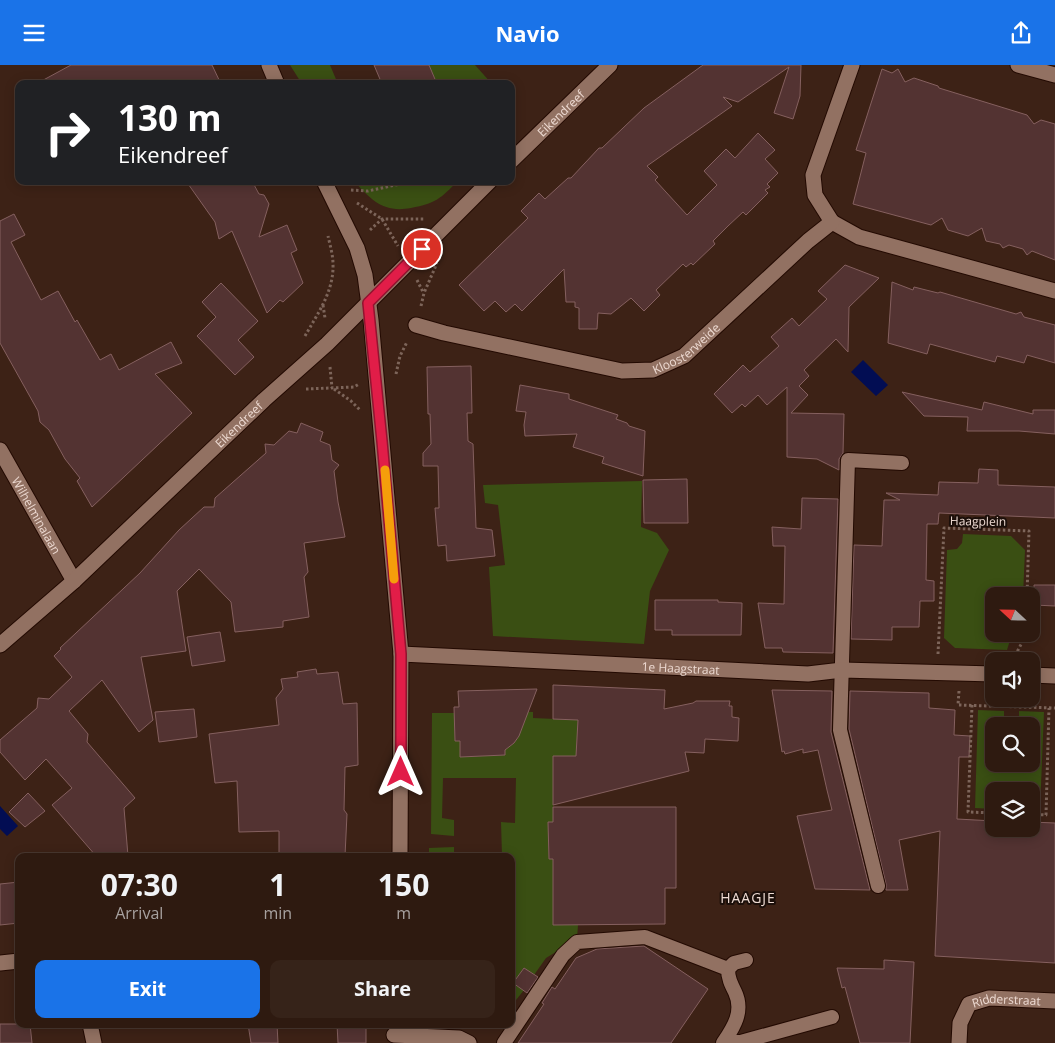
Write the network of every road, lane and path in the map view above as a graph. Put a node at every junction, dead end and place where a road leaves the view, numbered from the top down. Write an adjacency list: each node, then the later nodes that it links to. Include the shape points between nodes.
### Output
1 (269, 65): 6 (street)
2 (610, 65): 7 (street, Eikendreef)
3 (852, 65): 13 (street, via 813,175 815,195)
4 (1018, 65): 5 (street)
5 (1055, 75)
6 (276, 80)
7 (515, 157)
8 (326, 185): 17 (street, via 355,243 363,266)
9 (396, 185): 11 (path, via 368,191)
10 (486, 185): 17 (street, Eikendreef)
11 (348, 190)
12 (433, 217): 14 (path, via 382,219)
13 (832, 222): 16 (street, via 858,237); 19 (street, Kloosterweide, via 684,356 653,370 622,371)
14 (372, 228)
15 (333, 264): 18 (path)
16 (1055, 291)
17 (368, 303): 22 (street, Eikendreef); 25 (street)
18 (323, 304)
19 (416, 325)
20 (0, 450): 22 (street, Wilhelminalaan)
21 (902, 463): 26 (lane, via 848,460)
22 (74, 581): 24 (street, Eikendreef)
23 (1027, 587): 27 (path, Haagplein, via 1029,531 944,528)
24 (0, 645)
25 (401, 654): 26 (street, 1e Haagstraat, via 808,674); 37 (street)
26 (842, 670): 27 (street, 1e Haagstraat); 38 (lane, via 840,730)
27 (937, 672): 28 (street, 1e Haagstraat)
28 (960, 673): 29 (street, 1e Haagstraat); 32 (path, via 958,705)
29 (985, 674)
30 (1040, 675): 31 (street)
31 (1055, 676)
32 (972, 705): 33 (path); 35 (path, via 968,812)
33 (1049, 708): 34 (path); 36 (path, via 1046,815)
34 (1055, 708)
35 (985, 813)
36 (1040, 815)
37 (400, 853)
38 (878, 886)
39 (746, 960): 42 (lane, via 734,963)
40 (15, 961): 41 (street)
41 (0, 963)
42 (728, 969): 44 (lane, via 646,937 577,942); 49 (lane, via 739,1010 738,1018)
43 (1055, 1001): 53 (street, Ridderstraat, via 988,998 969,1003 960,1023)
44 (516, 1015)
45 (832, 1017): 49 (lane, via 737,1043)
46 (91, 1028): 50 (street)
47 (510, 1028): 52 (lane)
48 (394, 1034): 51 (street, via 459,1038)
49 (725, 1039)
50 (94, 1043)
51 (469, 1043)
52 (504, 1043)
53 (959, 1043)

